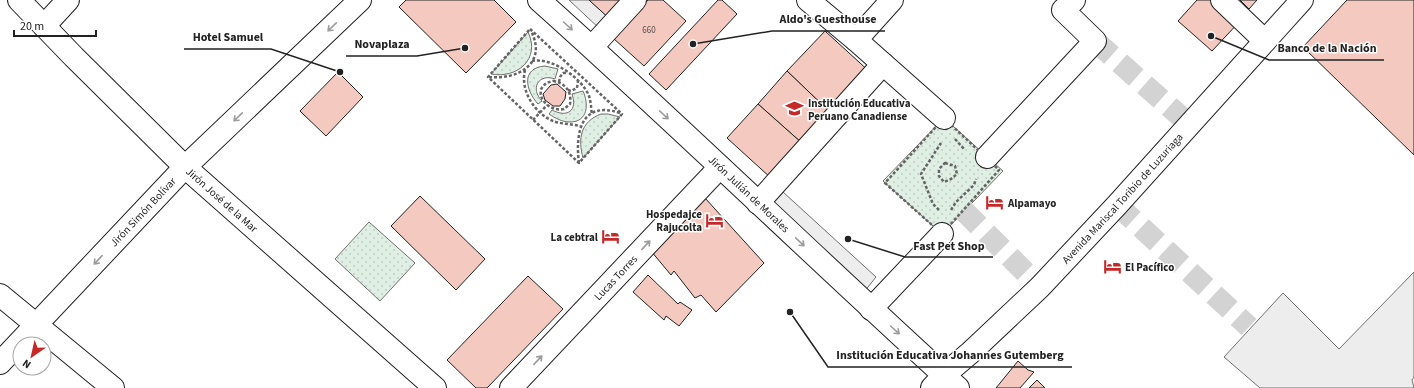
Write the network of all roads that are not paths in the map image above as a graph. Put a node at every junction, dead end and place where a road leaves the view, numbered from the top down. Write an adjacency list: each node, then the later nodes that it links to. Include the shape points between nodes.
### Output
1 (19, 0): 11 (street, Jirón José de la Mar)
2 (68, 0): 11 (street)
3 (360, 0): 18 (street, Jirón Simón Bolívar, one-way to 18)
4 (540, 0): 14 (street, Jirón Julián de Morales, one-way to 14)
5 (635, 0): 14 (street)
6 (808, 0): 12 (street)
7 (892, 0): 12 (street)
8 (1074, 0): 17 (street, via 1063,10 1096,41)
9 (1222, 0): 13 (street)
10 (1302, 0): 13 (street, Avenida Mariscal Toribio de Luzuriaga)
11 (44, 26): 18 (street, Jirón José de la Mar)
12 (856, 40): 15 (street)
13 (1265, 41): 26 (street, Avenida Mariscal Toribio de Luzuriaga, via 1117,205 1045,281 970,353)
14 (592, 47): 19 (street, Jirón Julián de Morales, one-way to 19)
15 (883, 64): 16 (street); 20 (street)
16 (945, 127)
17 (982, 165)
18 (185, 167): 24 (street, Jirón Simón Bolívar, one-way to 24); 28 (street, Jirón José de la Mar)
19 (720, 167): 20 (street, Jirón Julián de Morales); 29 (street, Lucas Torres, one-way to 19)
20 (758, 203): 23 (street, Jirón Julián de Morales, one-way to 23)
21 (942, 226): 23 (street)
22 (0, 295): 24 (street)
23 (871, 309): 26 (street, Jirón Julián de Morales, one-way to 26)
24 (36, 325): 25 (street, Jirón Simón Bolívar); 27 (street)
25 (0, 363)
26 (945, 384)
27 (113, 388)
28 (436, 388)
29 (511, 388)

